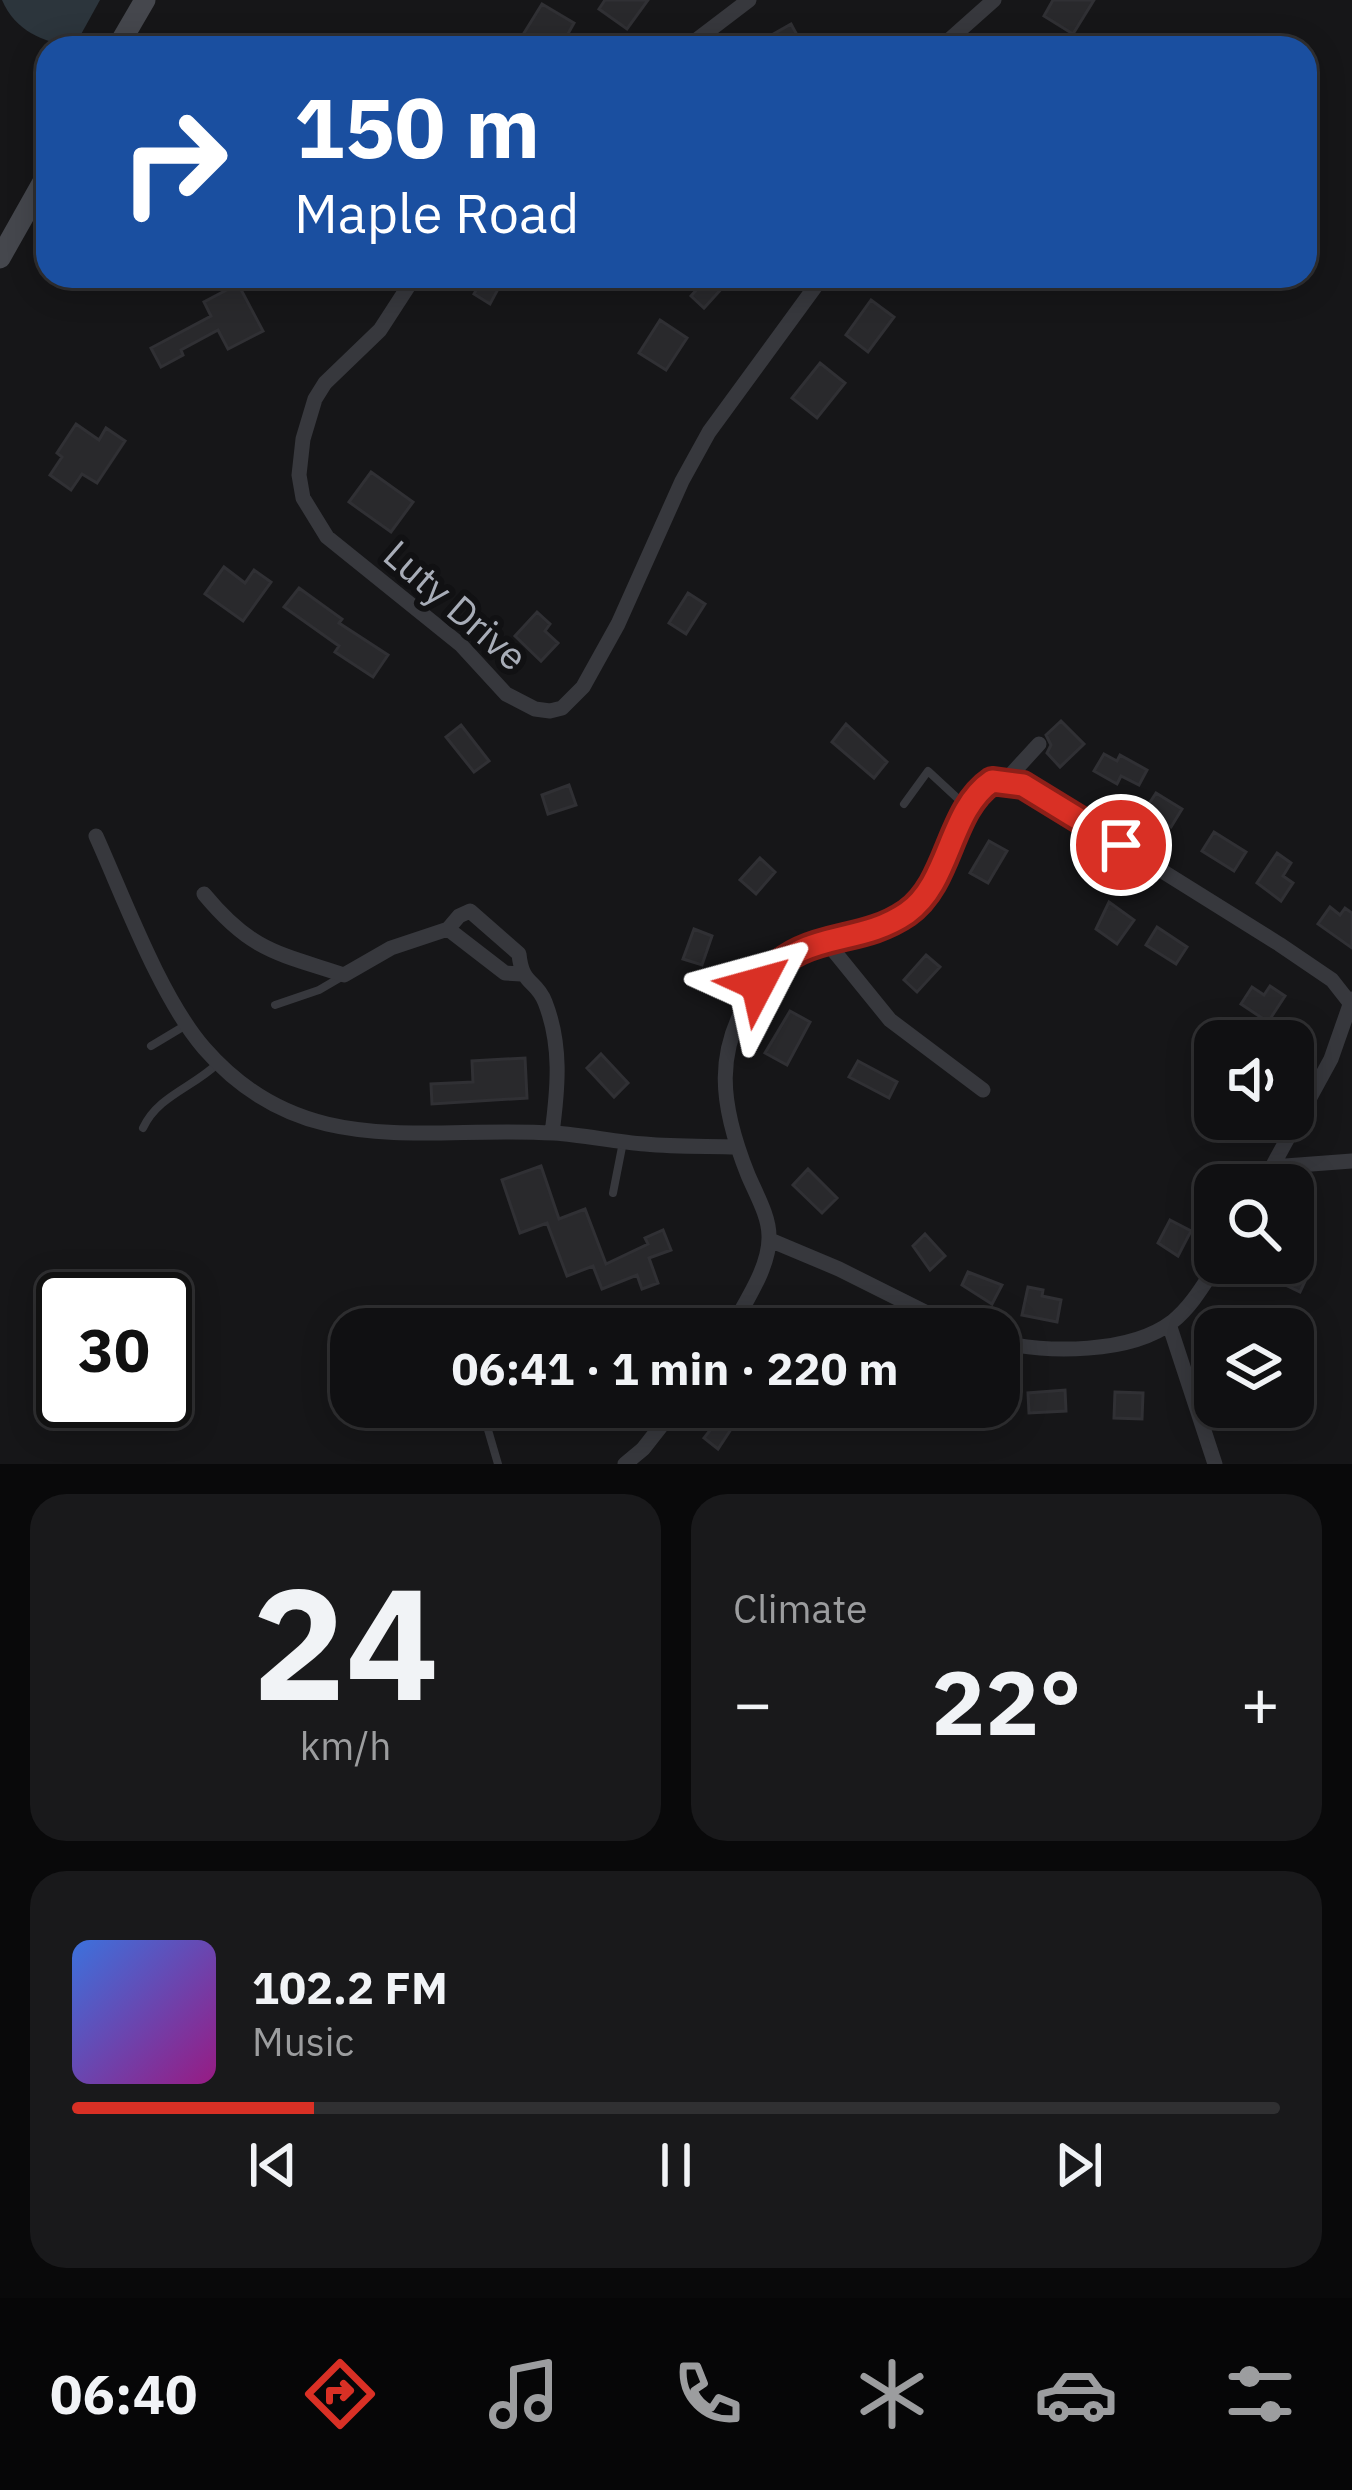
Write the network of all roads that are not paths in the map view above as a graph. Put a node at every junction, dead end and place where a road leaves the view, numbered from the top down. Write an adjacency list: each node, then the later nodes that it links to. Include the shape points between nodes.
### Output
1 (145, 0): 4 (street)
2 (749, 0): 5 (street)
3 (994, 0): 6 (street)
4 (126, 36)
5 (702, 36)
6 (954, 36)
7 (36, 194): 8 (street)
8 (0, 258)
9 (407, 288): 10 (street, Luty Drive, via 315,399 303,439 303,498 327,537 461,645 506,694 550,711 583,687 709,432)
10 (814, 288)
11 (1040, 744): 12 (street)
12 (1006, 780): 14 (street, via 982,788); 21 (street, via 1279,944)
13 (904, 804): 14 (lane, via 928,771)
14 (969, 808): 18 (street, via 929,890 908,912)
15 (96, 836): 23 (street)
16 (204, 894): 20 (street, via 269,952)
17 (448, 929): 19 (street, via 505,973); 19 (street, via 470,911 519,954); 20 (street)
18 (825, 940): 26 (street, via 890,1020); 30 (street, via 772,967 738,1016 722,1067)
19 (521, 974): 28 (street, via 544,998 558,1049)
20 (344, 975): 22 (lane)
21 (1351, 1001): 32 (street, via 1331,1060)
22 (275, 1005)
23 (187, 1024): 24 (lane); 25 (street)
24 (151, 1046)
25 (219, 1063): 27 (lane, via 160,1103); 28 (street, via 268,1102 327,1126)
26 (983, 1090)
27 (143, 1128)
28 (553, 1133): 29 (street)
29 (622, 1142): 30 (street); 34 (lane)
30 (737, 1147): 35 (street)
31 (1352, 1161): 33 (street)
32 (1273, 1164)
33 (1304, 1164)
34 (613, 1193)
35 (770, 1240): 37 (street); 38 (street)
36 (1204, 1284): 39 (street)
37 (742, 1308)
38 (917, 1308)
39 (1169, 1324): 40 (street, via 1095,1347); 45 (street)
40 (1020, 1345)
41 (487, 1428): 43 (lane)
42 (660, 1428): 44 (street)
43 (498, 1464)
44 (625, 1464)
45 (1215, 1464)

